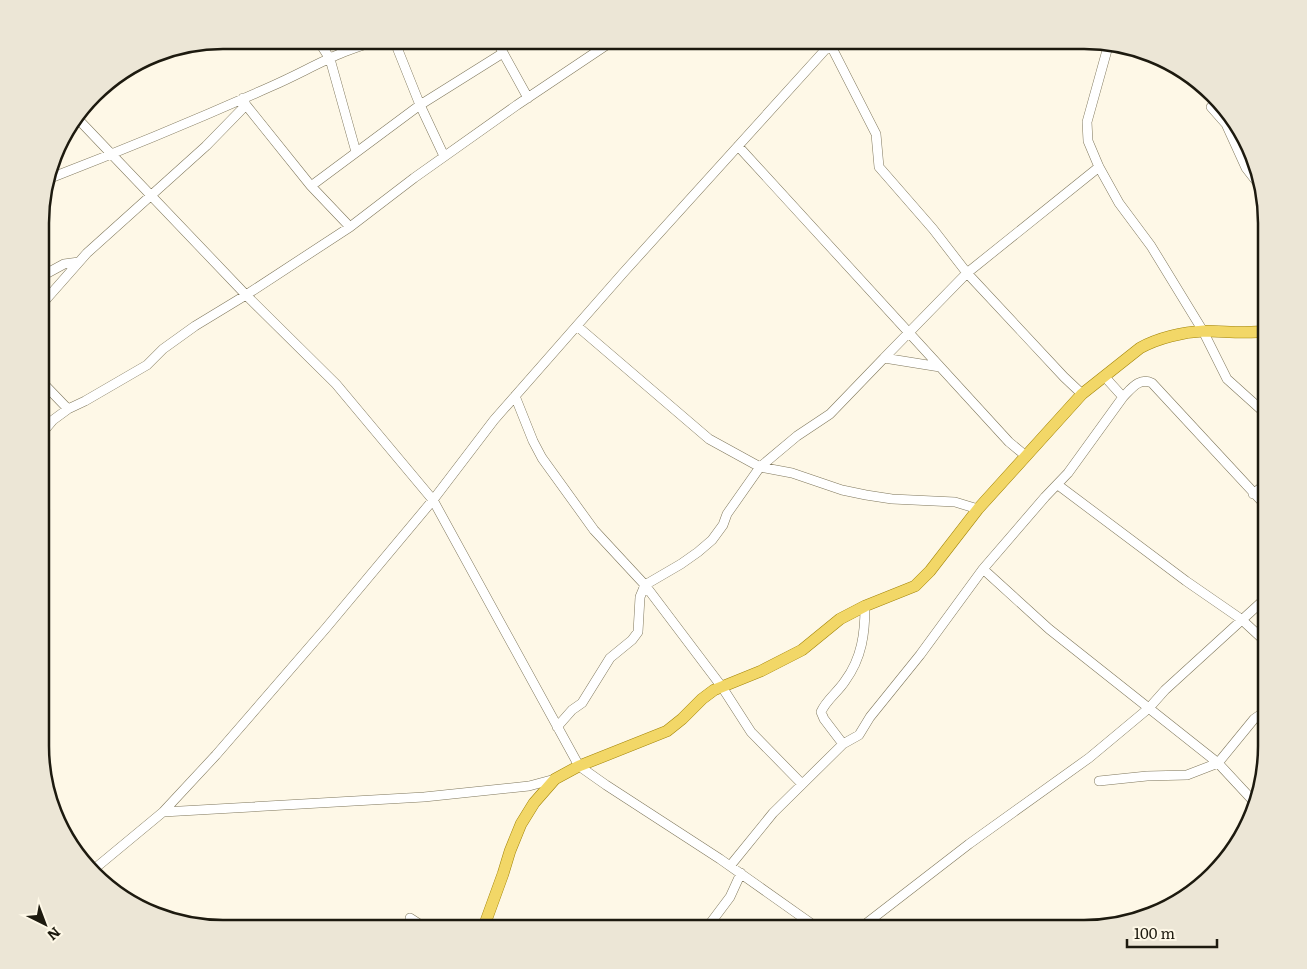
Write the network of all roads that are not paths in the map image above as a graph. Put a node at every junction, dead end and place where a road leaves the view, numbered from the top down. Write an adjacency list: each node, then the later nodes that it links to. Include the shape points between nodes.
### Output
1 (324, 49): 10 (street)
2 (352, 49): 10 (street)
3 (398, 49): 13 (street)
4 (501, 49): 9 (street)
5 (601, 49): 11 (street)
6 (826, 49): 16 (street)
7 (835, 49): 28 (street, via 876,134 879,168)
8 (1107, 51): 20 (street, via 1087,122 1088,141)
9 (503, 53): 11 (street); 13 (street)
10 (330, 59): 12 (street); 17 (street)
11 (528, 98): 19 (street)
12 (245, 102): 18 (street); 23 (street); 24 (street, via 211,141)
13 (420, 105): 17 (street); 19 (street)
14 (1211, 106): 21 (street, via 1226,124)
15 (81, 122): 18 (street)
16 (738, 146): 31 (street); 33 (street)
17 (356, 152): 23 (street)
18 (112, 154): 22 (street); 24 (street)
19 (444, 156): 25 (street)
20 (1099, 167): 28 (street); 32 (street)
21 (1251, 174)
22 (56, 176)
23 (310, 186): 25 (street)
24 (151, 194): 26 (street); 29 (street)
25 (350, 227): 29 (street)
26 (80, 262): 27 (street, via 64,264); 30 (street)
27 (49, 272)
28 (967, 273): 33 (street); 39 (street)
29 (246, 295): 43 (street, via 195,326 147,365); 51 (street, via 336,384)
30 (49, 296)
31 (577, 326): 40 (street); 46 (street, via 710,439)
32 (1203, 331): 34 (main road); 37 (main road, via 1150,342); 42 (street, via 1227,379)
33 (909, 332): 35 (street); 36 (street)
34 (1258, 332)
35 (884, 358): 36 (street); 46 (street, via 830,414)
36 (940, 367): 45 (street)
37 (1104, 376): 39 (main road); 41 (street)
38 (49, 389): 43 (street)
39 (1082, 394): 45 (main road)
40 (515, 396): 51 (street); 54 (street, via 542,458 594,530)
41 (1123, 397): 47 (street, via 1090,446); 49 (street, via 1140,382 1152,383)
42 (1258, 407)
43 (68, 409): 44 (street)
44 (49, 425)
45 (1026, 456): 52 (main road)
46 (760, 467): 52 (street, via 866,495 955,502); 54 (street, via 712,540 681,564)
47 (1058, 485): 53 (street); 57 (street)
48 (1258, 490): 49 (street)
49 (1253, 494): 50 (street)
50 (1258, 499)
51 (432, 500): 62 (street); 70 (street, via 326,628)
52 (978, 509): 56 (main road, via 915,586)
53 (983, 569): 60 (street, via 1049,629); 63 (street, via 870,717 860,735)
54 (645, 585): 59 (street); 62 (street, via 640,597 638,632 610,658 582,703)
55 (1258, 605): 57 (street)
56 (865, 606): 59 (main road, via 840,619 802,650); 63 (street, via 862,646 847,679 821,712)
57 (1241, 619): 58 (street); 60 (street, via 1164,690)
58 (1258, 635)
59 (722, 687): 65 (main road, via 702,699 667,731); 68 (street, via 751,732)
60 (1149, 708): 64 (street); 79 (street, via 1089,758)
61 (1258, 716): 64 (street)
62 (557, 727): 65 (street)
63 (842, 744): 68 (street)
64 (1218, 764): 67 (street, via 1187,774); 69 (street)
65 (579, 766): 66 (main road); 72 (street)
66 (555, 779): 70 (street, via 529,786 424,797); 76 (main road, via 521,824)
67 (1099, 781)
68 (802, 784): 72 (street, via 773,813)
69 (1250, 798)
70 (163, 812): 71 (street)
71 (97, 866)
72 (730, 866): 73 (street)
73 (740, 873): 77 (street, via 730,898); 78 (street)
74 (410, 918): 75 (street)
75 (413, 920)
76 (486, 920)
77 (713, 920)
78 (806, 920)
79 (871, 920)

